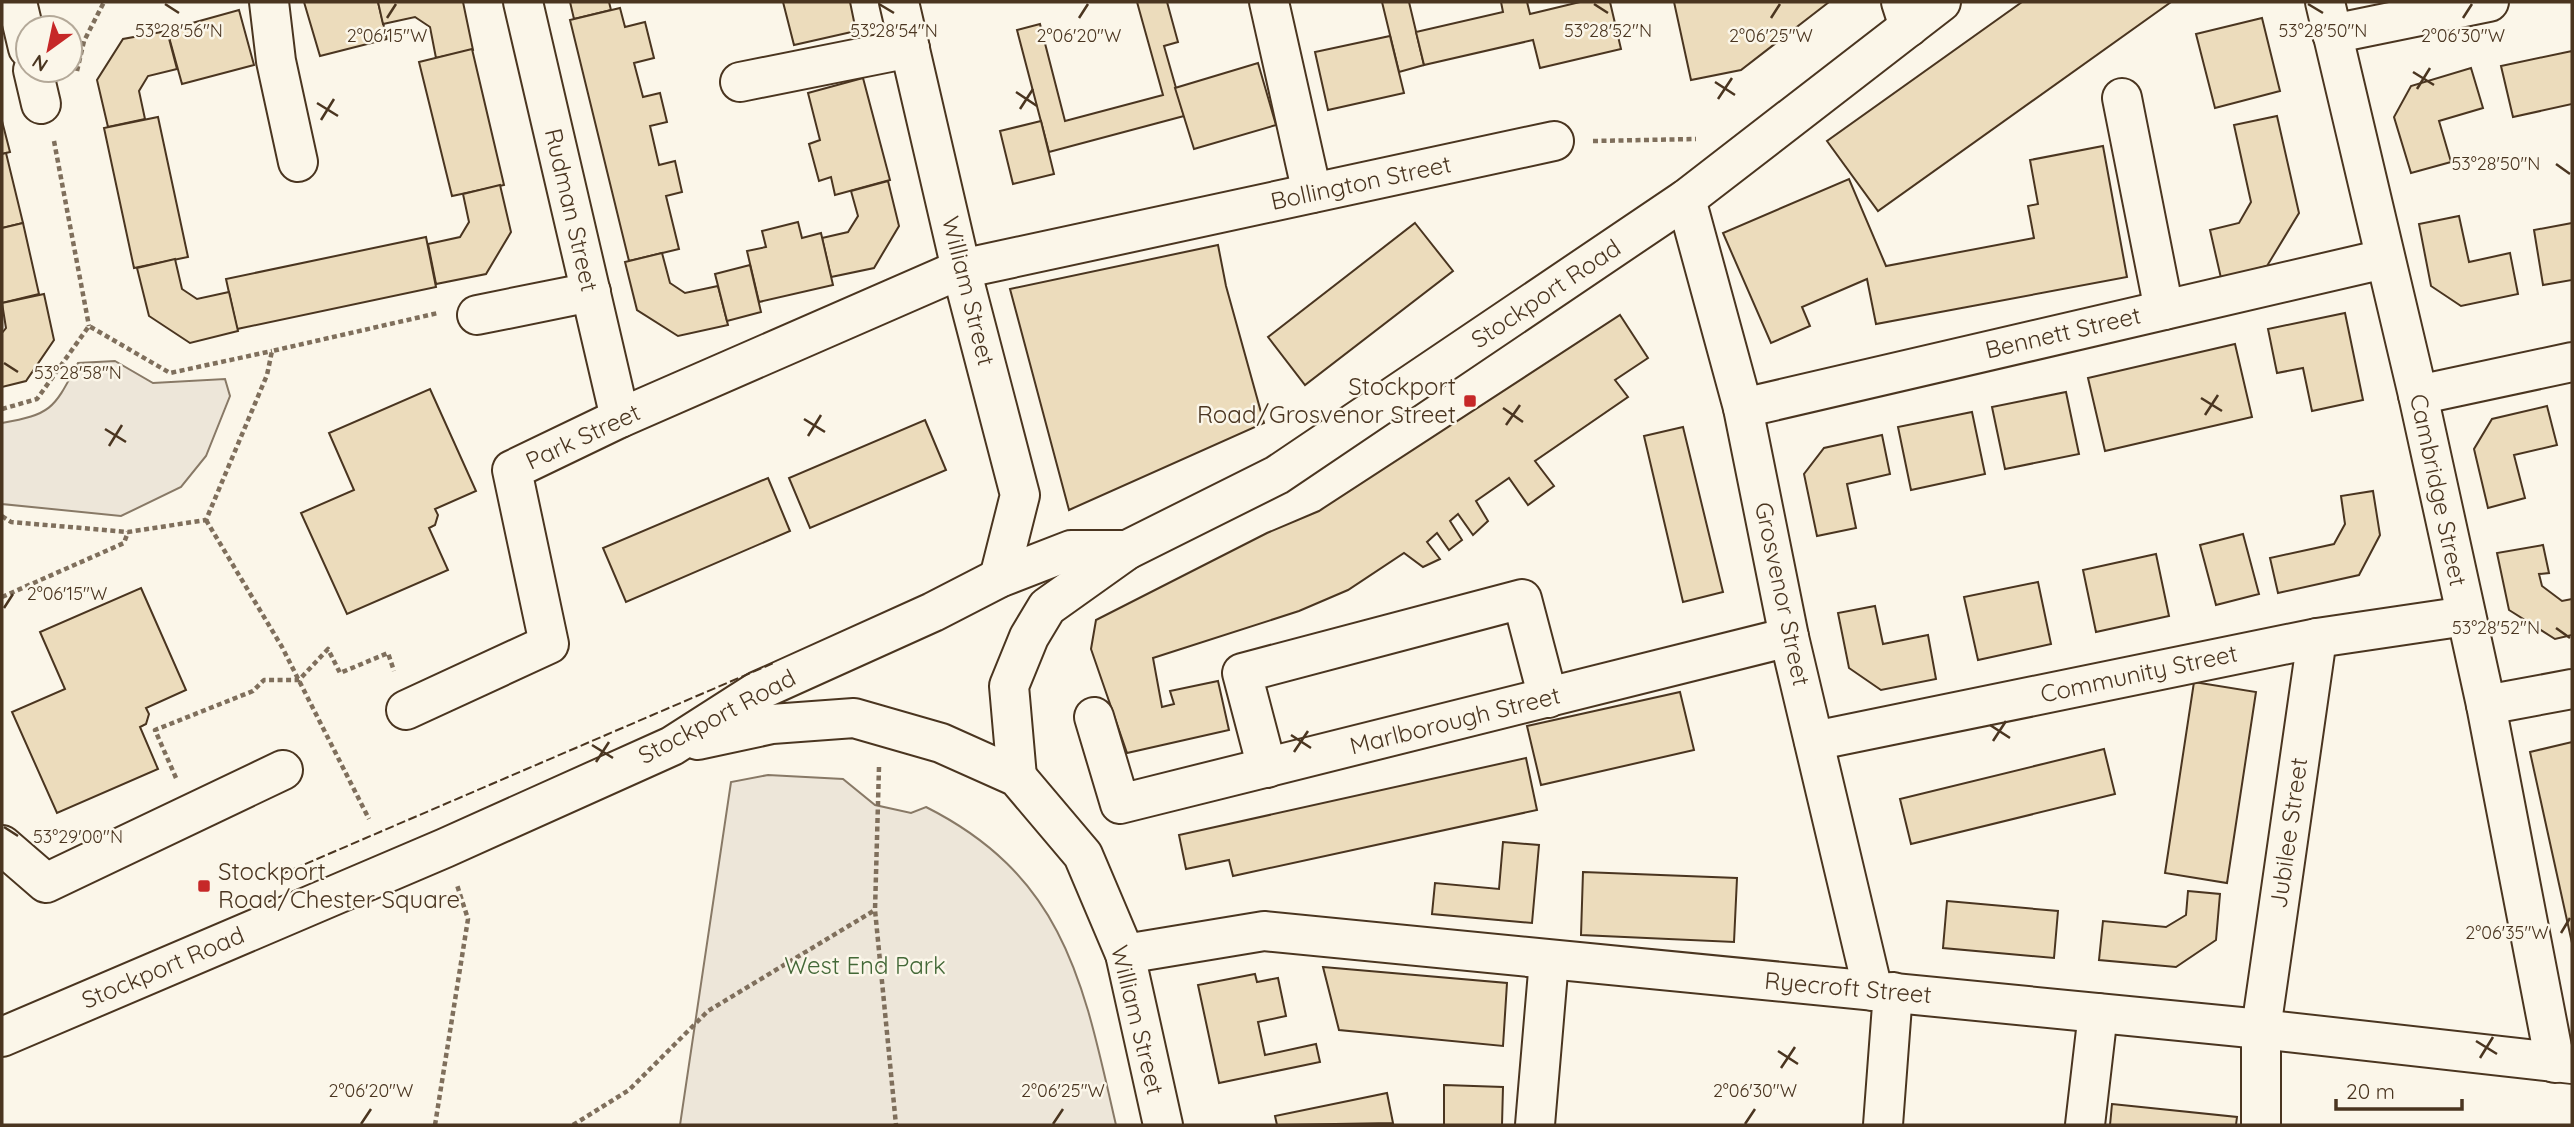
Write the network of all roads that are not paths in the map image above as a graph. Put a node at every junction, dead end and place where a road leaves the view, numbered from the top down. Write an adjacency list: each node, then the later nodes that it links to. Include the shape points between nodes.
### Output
1 (15, 2): 8 (main road)
2 (269, 2): 15 (main road, via 276,61)
3 (523, 2): 20 (main road, Rudman Street)
4 (900, 2): 11 (main road, William Street)
5 (1269, 2): 16 (main road)
6 (1941, 2): 9 (main road, Stockport Road)
7 (2489, 2): 10 (main road)
8 (2, 5)
9 (1905, 14): 17 (main road, Stockport Road)
10 (2329, 18): 18 (main road, Cambridge Street)
11 (910, 48): 12 (main road); 19 (main road, William Street)
12 (740, 82)
13 (2122, 98): 21 (main road)
14 (1554, 141): 16 (main road, Bollington Street)
15 (298, 162)
16 (1312, 193): 19 (main road, Bollington Street)
17 (1686, 199): 25 (main road, Grosvenor Street); 27 (main road, Stockport Road, via 1277,475)
18 (2384, 259): 21 (main road, Bennett Street); 24 (main road, Cambridge Street)
19 (961, 269): 26 (main road, Park Street); 28 (main road, William Street, via 1020,495)
20 (591, 292): 22 (main road); 26 (main road, Rudman Street)
21 (2164, 310): 25 (main road, Bennett Street)
22 (477, 315)
23 (2572, 362): 24 (main road)
24 (2418, 395): 29 (main road, Cambridge Street)
25 (1743, 408): 30 (main road, Grosvenor Street)
26 (620, 418): 35 (main road, Park Street, via 512,470 549,644)
27 (1127, 550): 28 (main road, Stockport Road, via 1071,550); 41 (main road, Stockport Road, via 1047,607 1029,637 1009,685)
28 (999, 578): 38 (main road, Stockport Road, via 758,691)
29 (2466, 616): 31 (main road, Community Street); 34 (main road, Cambridge Street)
30 (1789, 638): 33 (main road, Marlborough Street); 37 (main road, Grosvenor Street)
31 (2317, 638): 37 (main road, Community Street); 47 (main road, Jubilee Street)
32 (2572, 689): 34 (main road)
33 (1548, 698): 39 (main road, Marlborough Street); 39 (main road, via 1522,599 1241,673)
34 (2486, 705): 49 (main road, Cambridge Street)
35 (406, 710)
36 (1094, 717): 39 (main road, Marlborough Street, via 1120,804)
37 (1814, 741): 45 (main road, Grosvenor Street)
38 (672, 746): 41 (main road, via 772,724 854,718 941,743); 48 (main road, Stockport Road)
39 (1267, 768)
40 (282, 770): 42 (main road, via 46,883)
41 (1017, 777): 43 (main road, William Street, via 1083,855)
42 (2, 845)
43 (1125, 954): 44 (main road, Ryecroft Street, via 1264,931); 50 (main road, William Street)
44 (1549, 960): 45 (main road, Ryecroft Street); 51 (main road)
45 (1883, 991): 46 (main road, Ryecroft Street); 52 (main road, Grosvenor Street)
46 (2098, 1013): 47 (main road, Ryecroft Street); 53 (main road)
47 (2261, 1029): 49 (main road, Ryecroft Street); 54 (main road, Jubilee Street)
48 (2, 1037)
49 (2564, 1063)
50 (1163, 1125)
51 (1535, 1125)
52 (1883, 1125)
53 (2085, 1125)
54 (2261, 1125)

